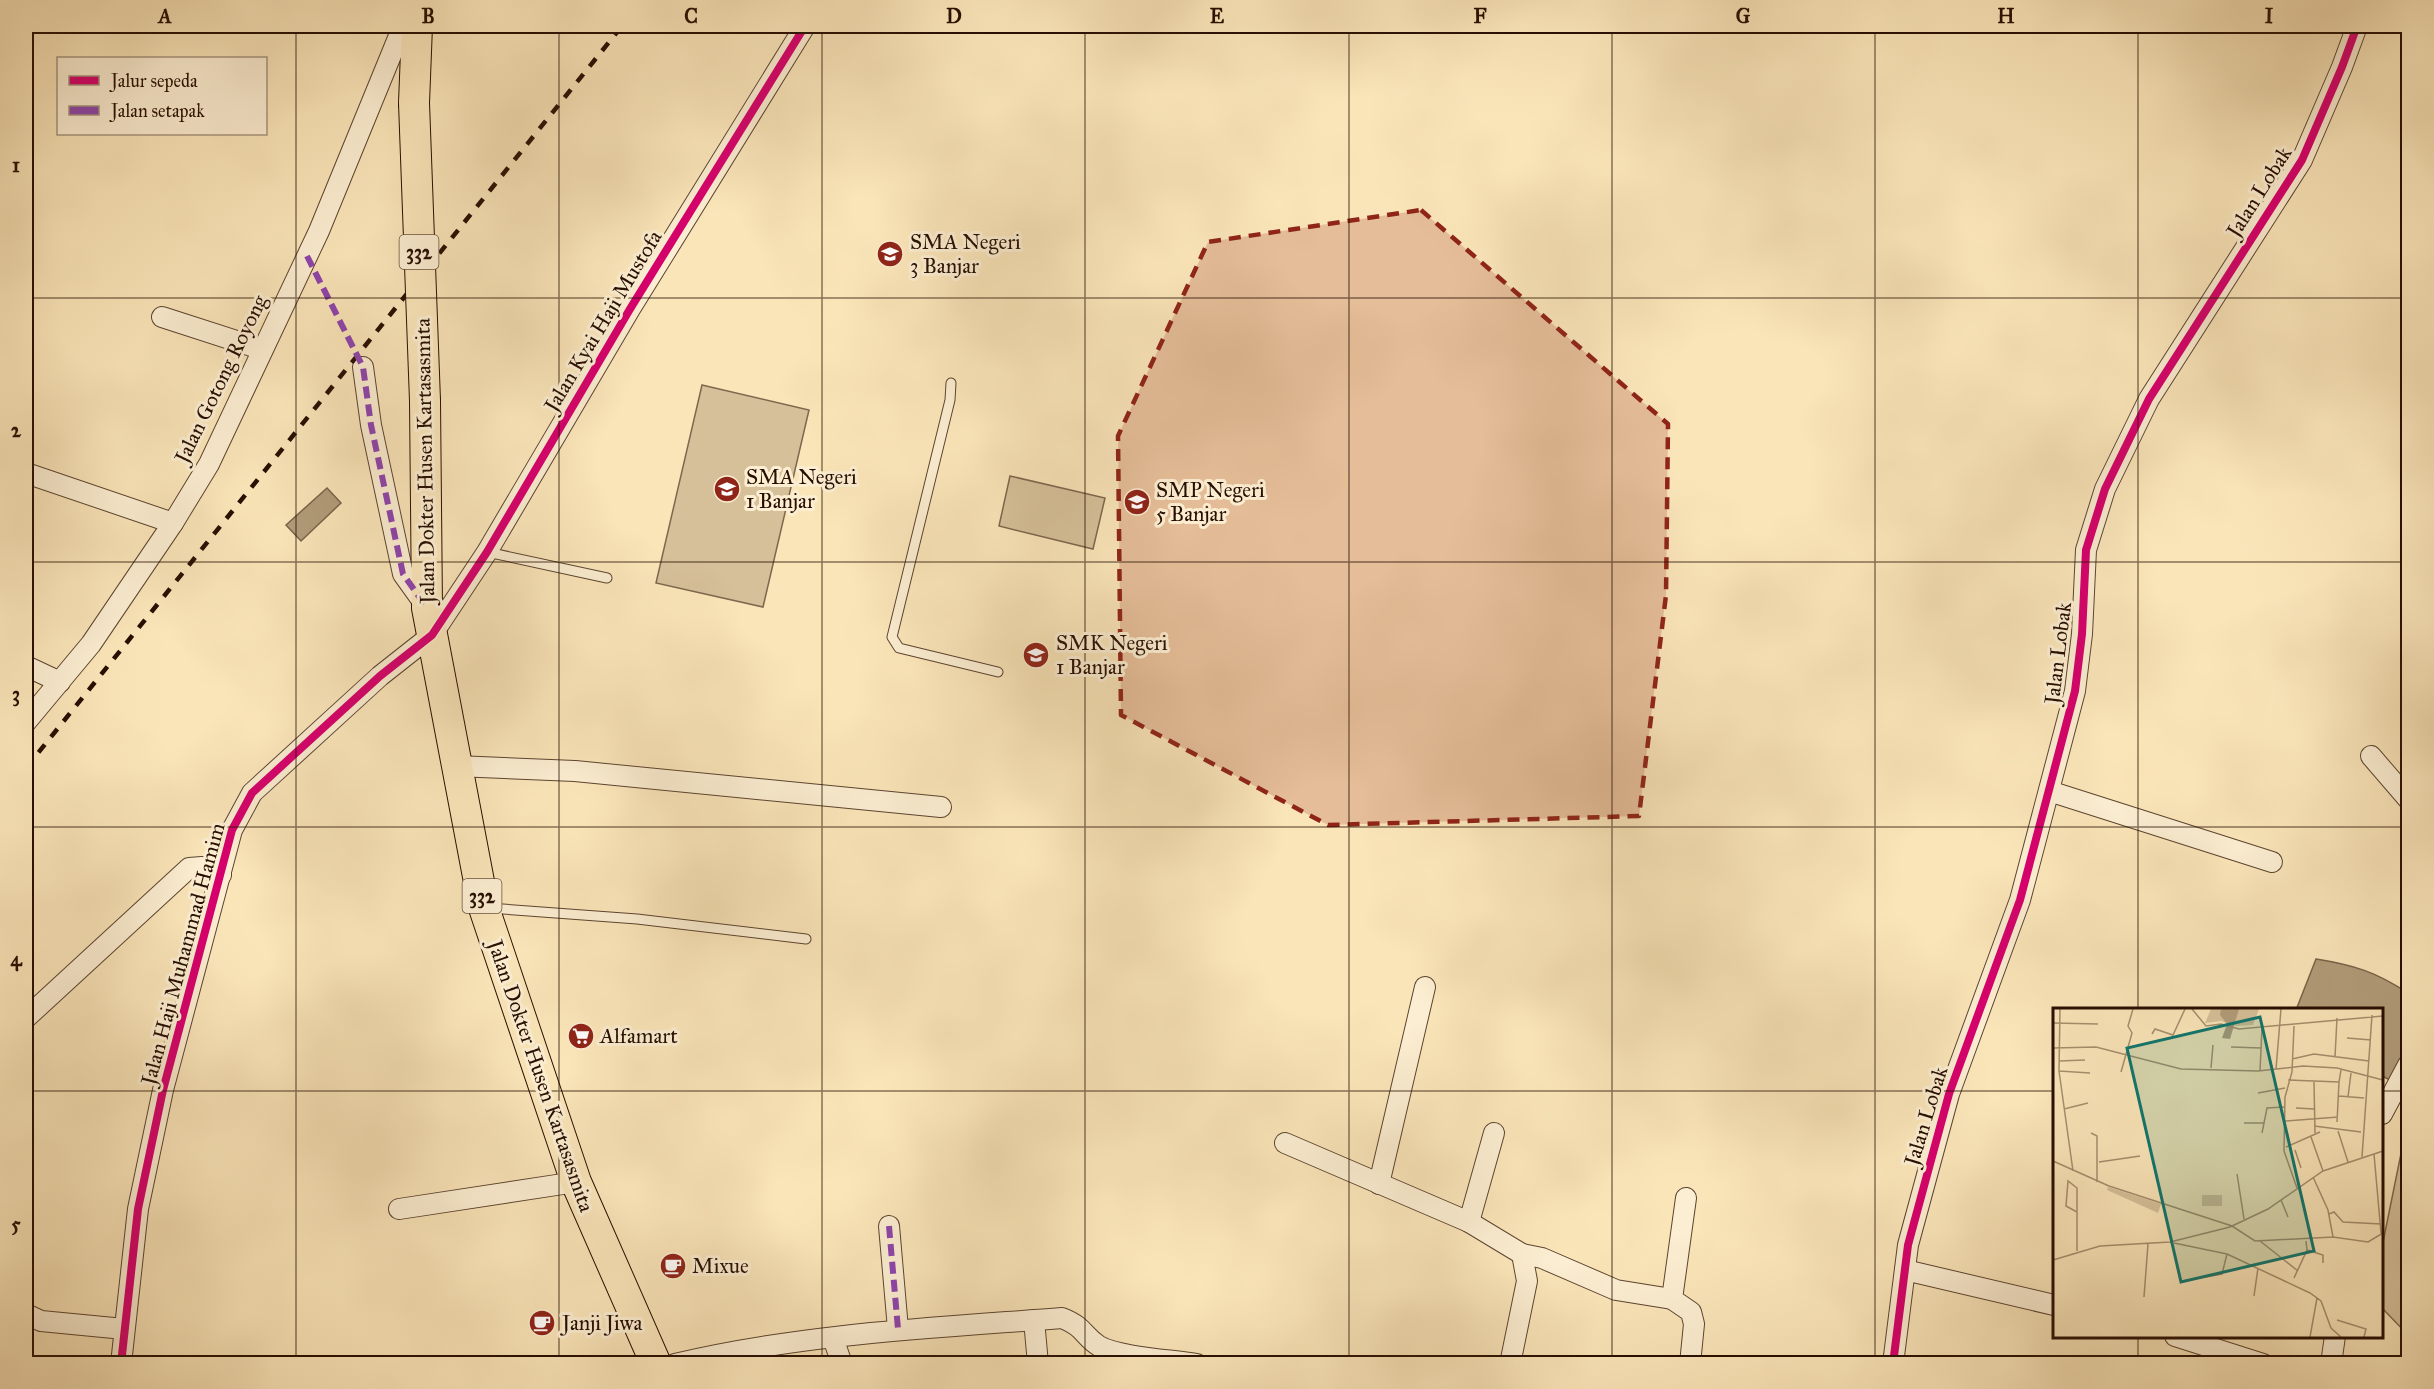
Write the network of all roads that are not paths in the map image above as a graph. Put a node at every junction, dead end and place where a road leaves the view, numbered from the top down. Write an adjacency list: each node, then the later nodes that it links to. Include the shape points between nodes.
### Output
1 (404, 26): 6 (street, Jalan Gotong Royong, via 319,231)
2 (417, 26): 13 (main road, Jalan Dokter Husen Kartasasmita / 332, bridge, via 414,103)
3 (805, 26): 11 (street, Jalan Kyai Haji Mustofa, via 636,299)
4 (2357, 26): 20 (street, Jalan Lobak, via 2302,160 2149,399 2105,489 2086,550 2075,691)
5 (162, 317): 6 (street)
6 (261, 349): 10 (street, Jalan Gotong Royong, via 209,464)
7 (363, 367): 13 (street, via 371,425 403,574)
8 (951, 383): 15 (lane, via 892,637 899,648)
9 (26, 473): 10 (street)
10 (173, 523): 16 (street, Jalan Gotong Royong, via 91,644)
11 (487, 552): 12 (lane); 13 (street, Jalan Kyai Haji Mustofa)
12 (607, 578)
13 (429, 622): 19 (main road, Jalan Dokter Husen Kartasasmita / 332); 24 (street, Jalan Haji Muhammad Hamim, via 380,676 252,794 232,830)
14 (26, 666): 16 (street)
15 (998, 672)
16 (60, 682): 17 (street, Jalan Gotong Royong)
17 (26, 722)
18 (2371, 756): 21 (street)
19 (456, 766): 22 (street, via 575,771); 25 (main road, Jalan Dokter Husen Kartasasmita / 332)
20 (2049, 791): 23 (street); 40 (street, Jalan Lobak, via 2020,900 1949,1094 1908,1245)
21 (2409, 799)
22 (941, 807)
23 (2272, 862)
24 (221, 875): 28 (street, via 202,867 189,868); 45 (street, Jalan Haji Muhammad Hamim, via 163,1090 138,1209)
25 (484, 908): 26 (lane, via 637,919); 33 (main road, Jalan Dokter Husen Kartasasmita / 332)
26 (806, 939)
27 (1425, 987): 34 (street)
28 (26, 1017)
29 (2409, 1065): 30 (street)
30 (2383, 1111)
31 (1494, 1133): 37 (street)
32 (1285, 1143): 34 (street)
33 (576, 1182): 36 (street); 52 (main road, Jalan Dokter Husen Kartasasmita / 332)
34 (1379, 1184): 37 (street)
35 (1686, 1198): 41 (street)
36 (399, 1209)
37 (1469, 1222): 39 (street)
38 (889, 1226): 46 (street)
39 (1522, 1254): 41 (street, via 1542,1258 1616,1290); 57 (street, via 1527,1281)
40 (1905, 1270): 42 (street); 59 (street, Jalan Lobak)
41 (1672, 1299): 58 (street, via 1691,1312 1694,1324)
42 (2053, 1305)
43 (26, 1316): 45 (street)
44 (1034, 1320): 46 (street); 50 (street, via 1062,1318 1078,1324); 55 (street)
45 (124, 1329): 51 (street, Jalan Haji Muhammad Hamim)
46 (898, 1329): 47 (street)
47 (833, 1338): 53 (street, via 747,1348); 54 (street)
48 (2181, 1338): 60 (street)
49 (2335, 1338): 61 (street)
50 (1100, 1355): 56 (street, via 1116,1352)
51 (121, 1364)
52 (656, 1364)
53 (675, 1364)
54 (842, 1364)
55 (1038, 1364)
56 (1197, 1364)
57 (1510, 1364)
58 (1690, 1364)
59 (1893, 1364)
60 (2263, 1364)
61 (2331, 1364)

